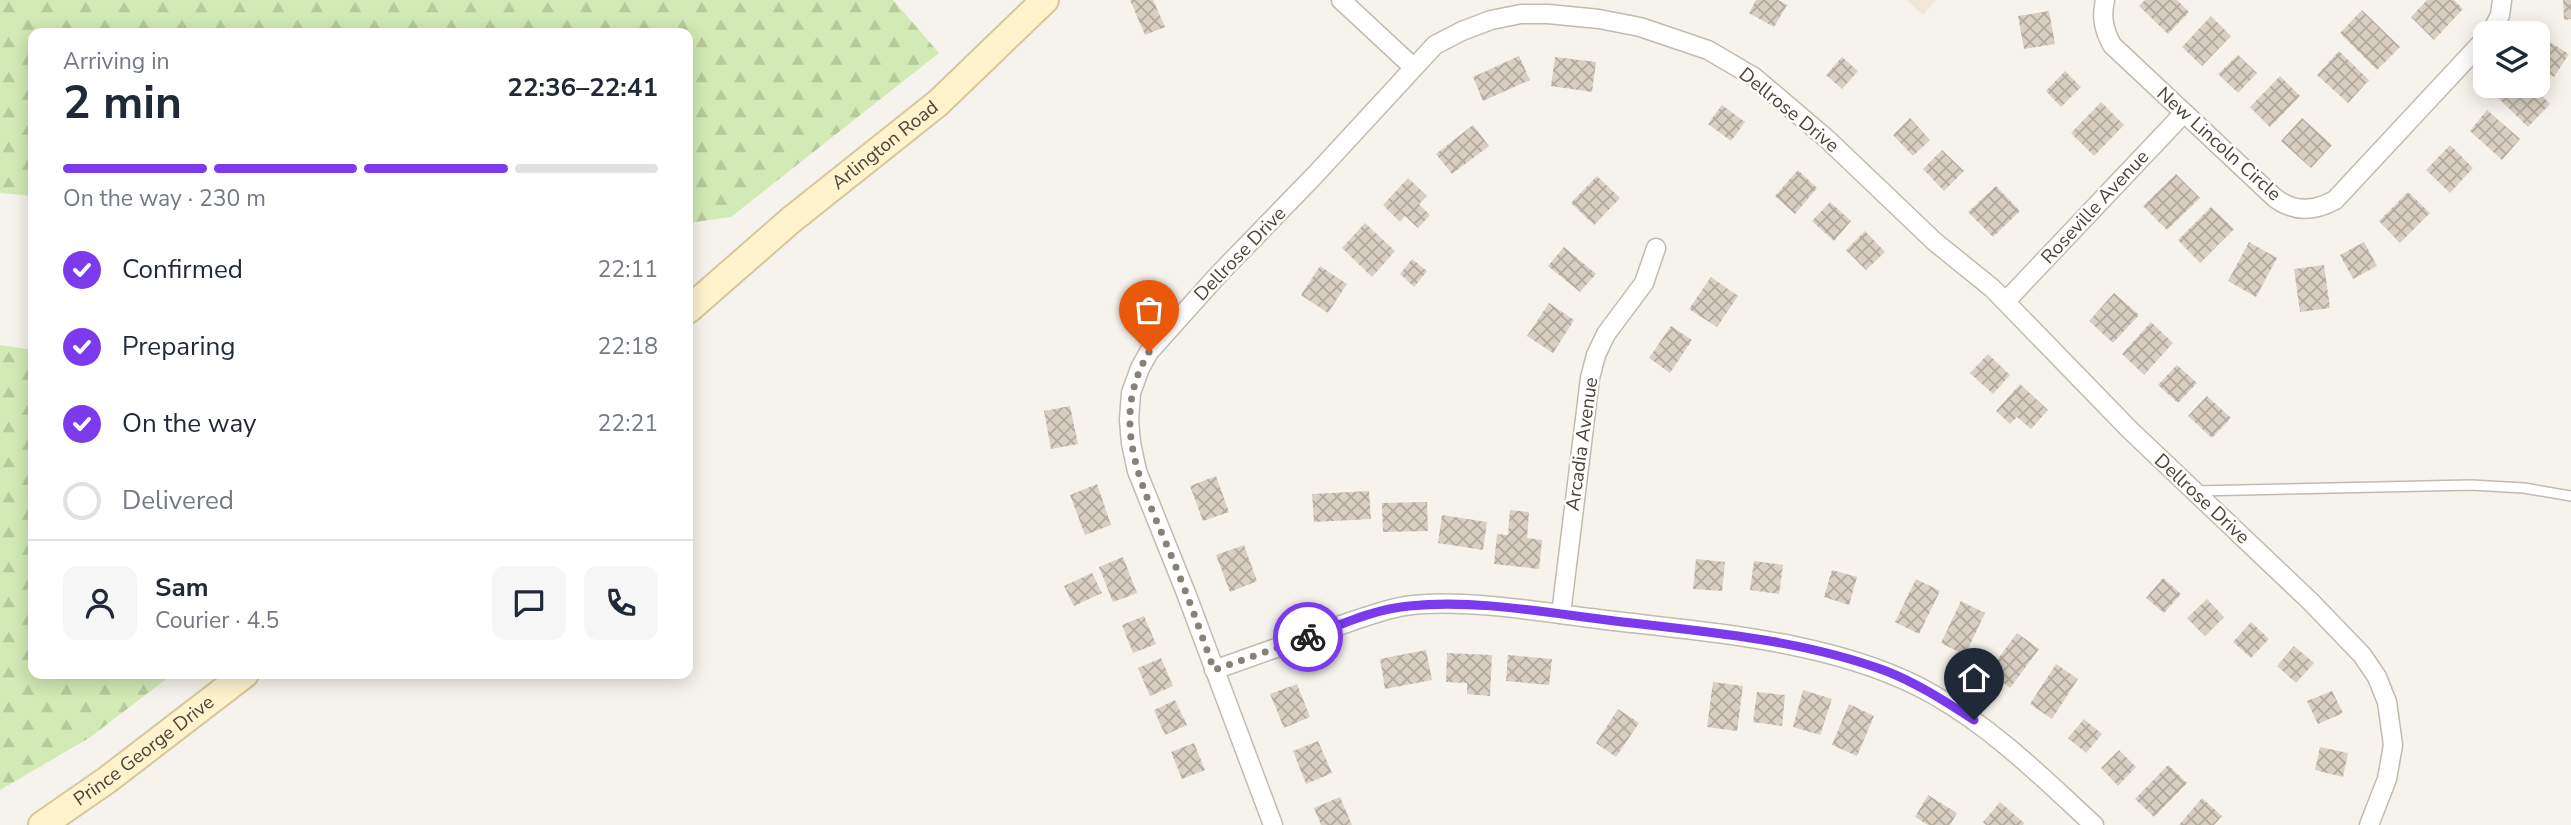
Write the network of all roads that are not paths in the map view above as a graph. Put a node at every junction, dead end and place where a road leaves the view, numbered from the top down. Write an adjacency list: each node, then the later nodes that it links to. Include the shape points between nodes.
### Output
1 (1045, 0): 11 (main road, Arlington Road, via 939,103 791,220)
2 (1341, 0): 7 (street)
3 (2105, 0): 8 (street, New Lincoln Circle, via 2102,20 2112,46)
4 (2502, 0): 5 (street)
5 (2498, 21)
6 (2473, 52): 8 (street, New Lincoln Circle, via 2335,200 2308,210 2282,203)
7 (1413, 67): 10 (street, Dellrose Drive, via 1435,45 1462,31 1521,14 1599,19 1640,27 1708,50 1754,77); 15 (street, Dellrose Drive, via 1149,352 1131,393 1130,431 1137,471)
8 (2184, 113): 10 (street, Roseville Avenue)
9 (1657, 248): 14 (street, Arcadia Avenue, via 1644,283 1596,355)
10 (2006, 301): 12 (street, Dellrose Drive)
11 (693, 306)
12 (2194, 491): 13 (lane, via 2471,485); 20 (street, Dellrose Drive, via 2311,602 2377,677 2387,702 2393,745 2387,779)
13 (2571, 496)
14 (1561, 614): 15 (street, via 1453,604 1405,606); 19 (street, via 1801,648 1889,672 1982,725)
15 (1214, 670): 18 (street, Dellrose Drive)
16 (238, 679): 17 (main road, Prince George Drive)
17 (42, 825)
18 (1273, 825)
19 (2094, 825)
20 (2369, 825)

